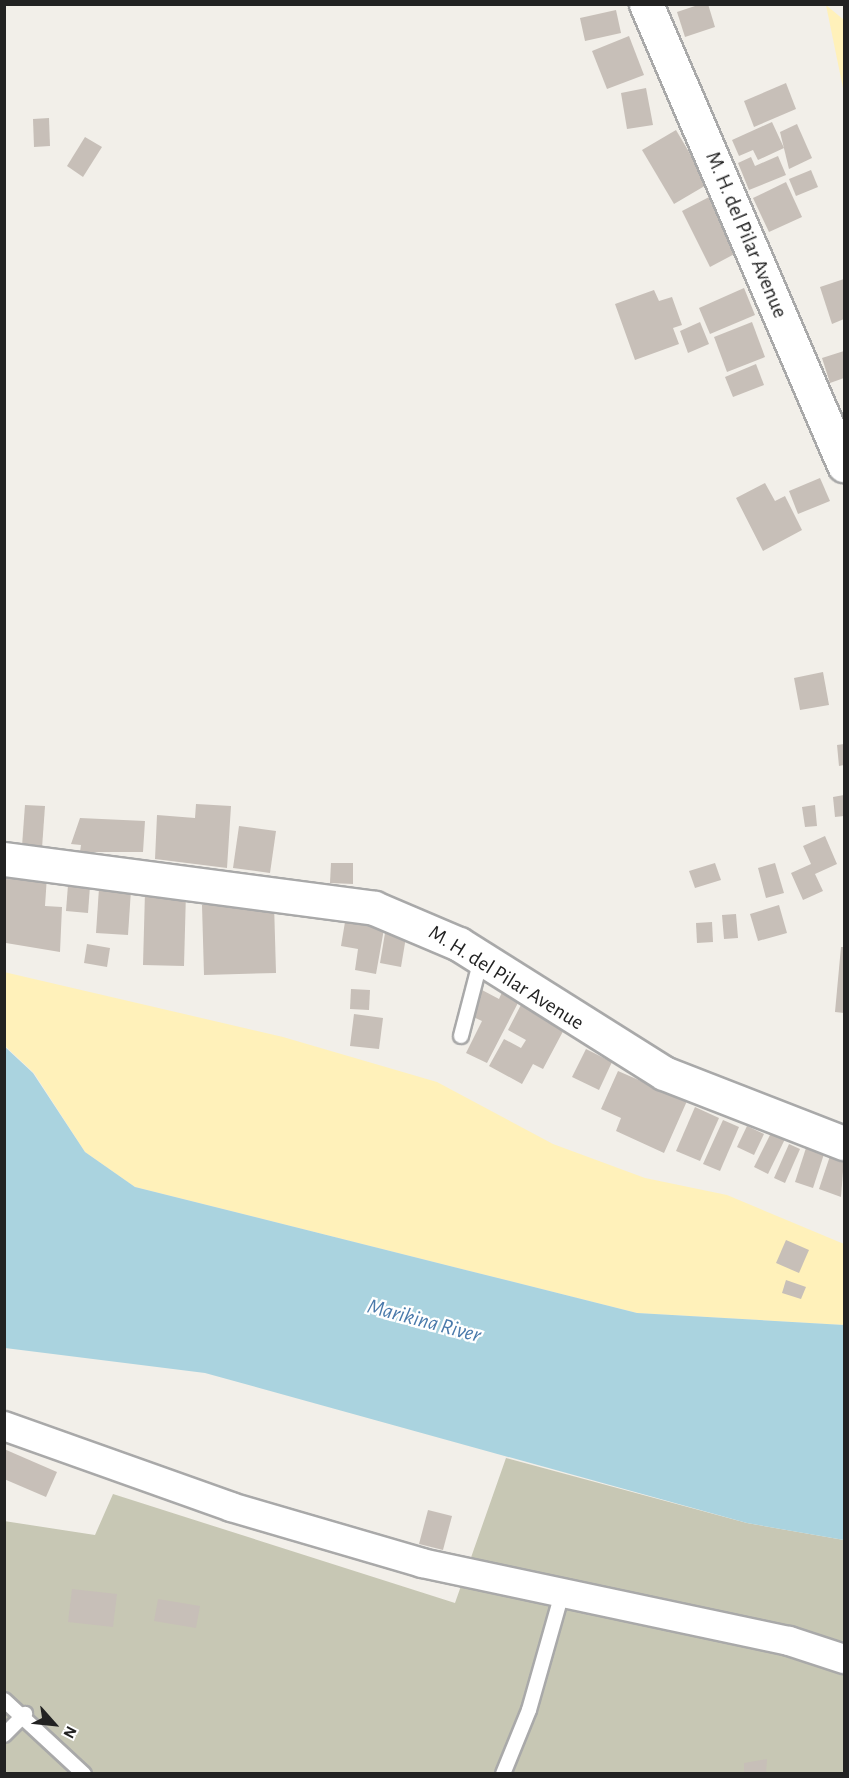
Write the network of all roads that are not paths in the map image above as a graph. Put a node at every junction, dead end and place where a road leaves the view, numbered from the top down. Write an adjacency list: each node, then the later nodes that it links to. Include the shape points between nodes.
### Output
1 (646, 4): 2 (street, M. H. del Pilar Avenue)
2 (844, 465)
3 (4, 859): 4 (street, M. H. del Pilar Avenue, via 374,908 412,921)
4 (481, 959): 5 (lane); 6 (street, M. H. del Pilar Avenue, via 664,1073)
5 (461, 1036)
6 (844, 1143)
7 (4, 1426): 8 (street, via 231,1507 422,1563)
8 (561, 1597): 9 (street, via 789,1641); 14 (lane, via 529,1710)
9 (844, 1659)
10 (4, 1700): 11 (lane)
11 (25, 1714): 12 (lane); 13 (lane)
12 (4, 1735)
13 (84, 1773)
14 (503, 1773)

